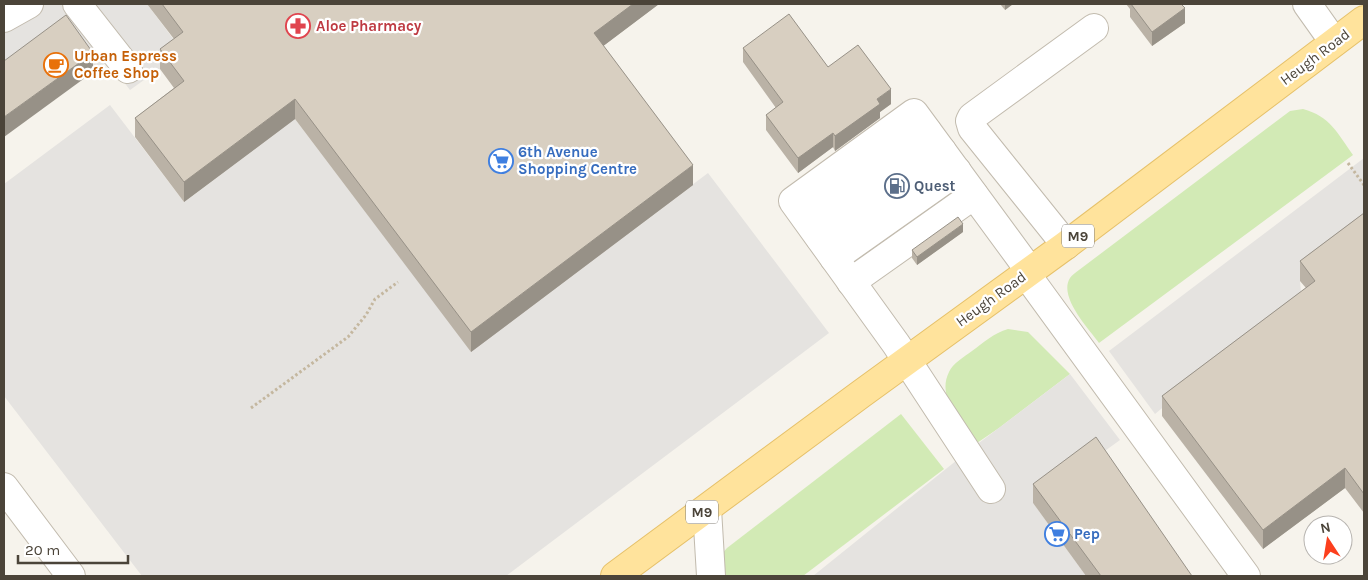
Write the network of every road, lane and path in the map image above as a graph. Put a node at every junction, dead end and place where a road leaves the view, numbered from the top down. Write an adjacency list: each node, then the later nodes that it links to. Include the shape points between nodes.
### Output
1 (30, 4): 4 (street)
2 (77, 4): 8 (street)
3 (1307, 4): 7 (street)
4 (4, 18)
5 (1364, 20): 7 (main road, Heugh Road / M9)
6 (1094, 28): 14 (street, via 970,121 972,128)
7 (1334, 42): 14 (main road, Heugh Road / M9)
8 (128, 70)
9 (942, 151): 12 (street); 13 (street); 13 (street, via 914,113 793,201)
10 (1348, 163): 11 (path)
11 (1364, 185)
12 (974, 195): 15 (street); 17 (street)
13 (820, 238): 17 (street)
14 (1066, 245): 15 (main road, Heugh Road / M9)
15 (1028, 272): 18 (main road, Heugh Road / M9); 26 (street)
16 (398, 282): 19 (path, via 375,299 348,337)
17 (852, 282): 18 (street)
18 (907, 361): 21 (street); 22 (main road, Heugh Road / M9)
19 (251, 408)
20 (4, 487): 24 (street)
21 (991, 489)
22 (707, 508): 23 (main road, Heugh Road / M9); 25 (street)
23 (624, 575)
24 (71, 576)
25 (711, 576)
26 (1246, 576)

